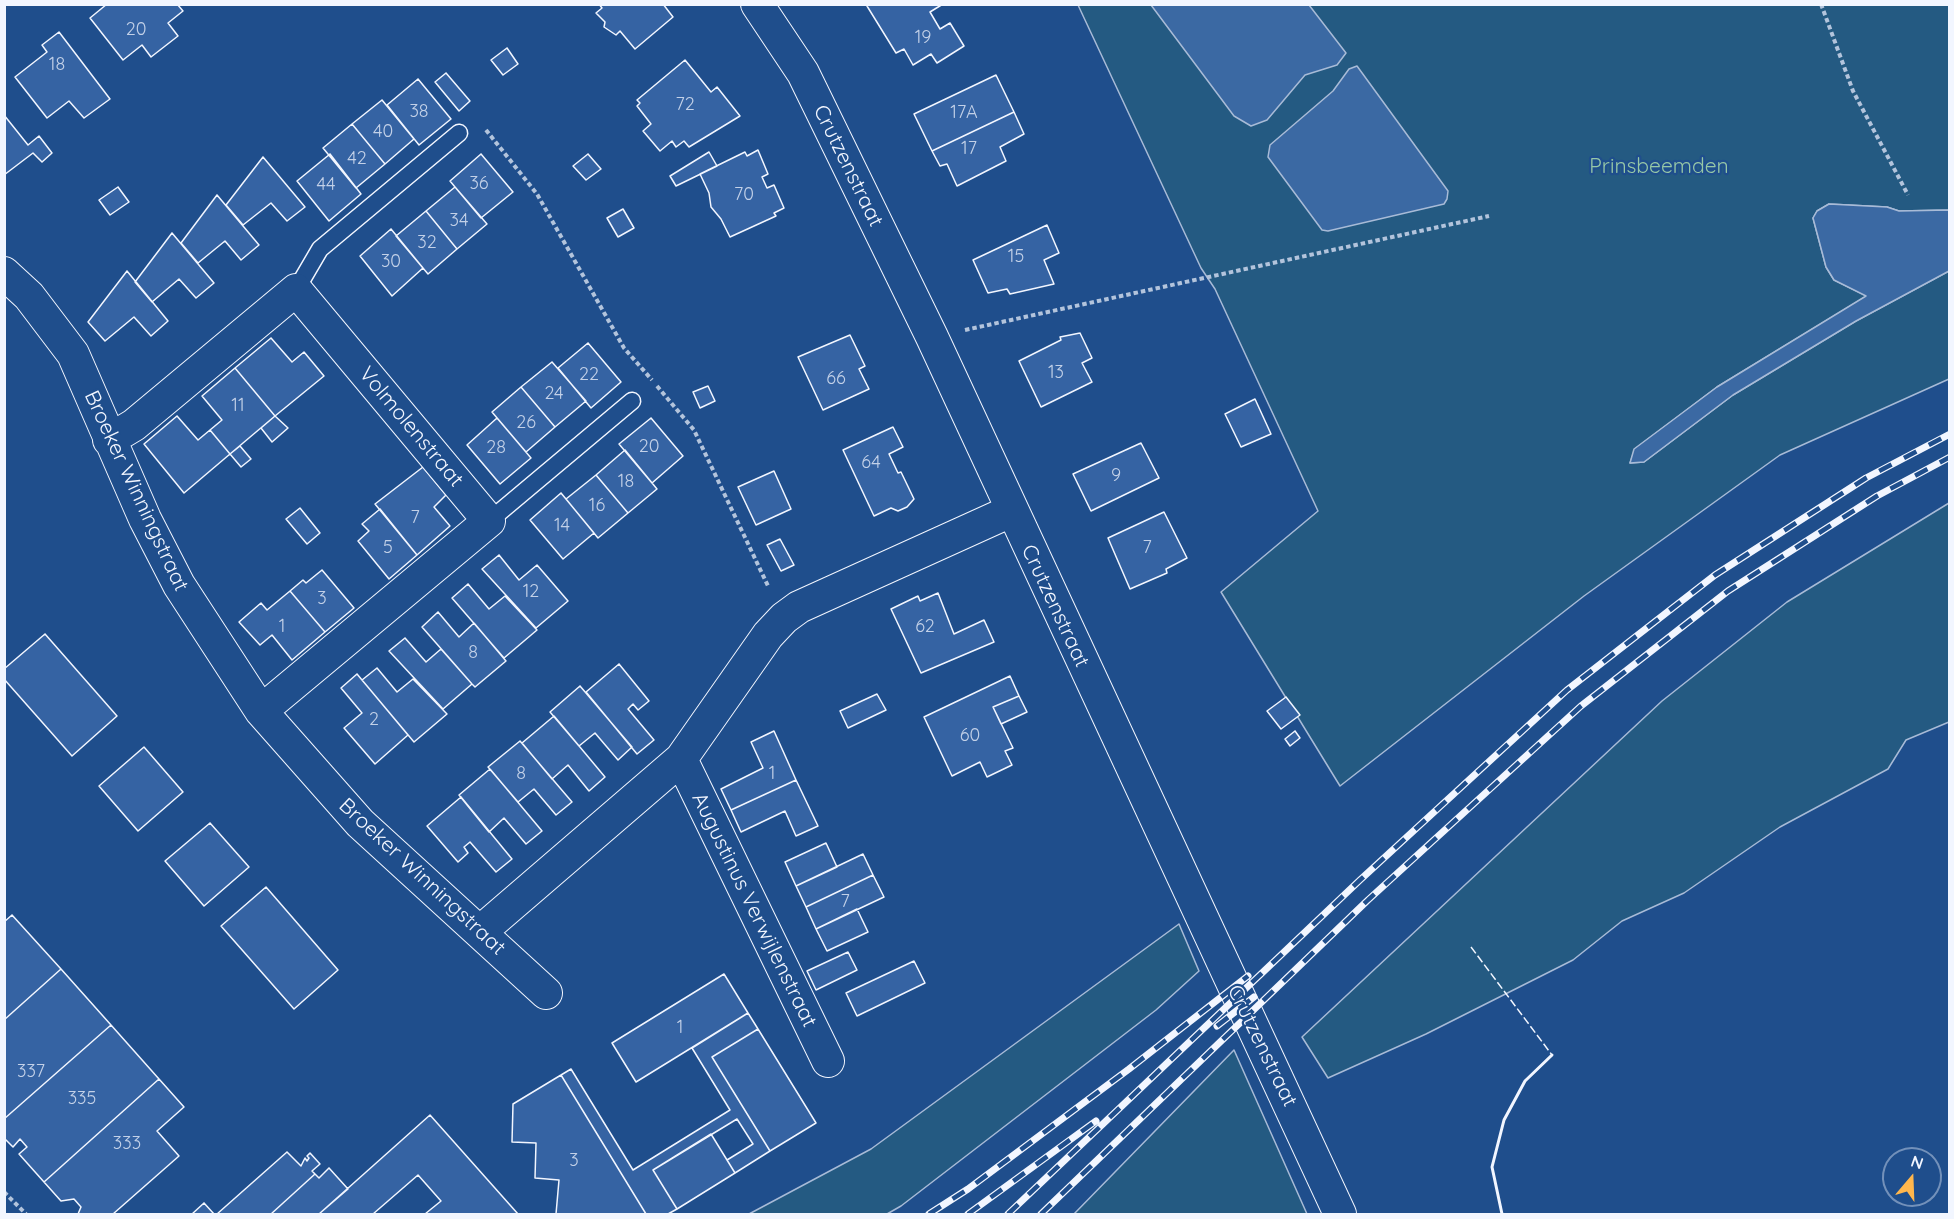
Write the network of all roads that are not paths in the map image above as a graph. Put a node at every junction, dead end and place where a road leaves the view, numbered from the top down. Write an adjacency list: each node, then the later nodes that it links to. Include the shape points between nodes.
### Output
1 (757, 4): 7 (street, Crutzenstraat, via 803,73 932,337)
2 (459, 133): 4 (lane, via 320,249)
3 (4, 273): 6 (street, Broeker Winningstraat, via 29,296 73,354)
4 (296, 290): 6 (street, via 134,425); 8 (street, Volmolenstraat)
5 (632, 400): 8 (lane)
6 (109, 440): 9 (street, Broeker Winningstraat, via 179,585)
7 (1011, 511): 10 (street, via 799,607 784,618); 14 (street, Crutzenstraat)
8 (489, 520): 9 (street)
9 (261, 711): 11 (street, Broeker Winningstraat, via 360,823)
10 (681, 759): 11 (street); 13 (street, Augustinus Verwijlenstraat)
11 (480, 932): 12 (street, Broeker Winningstraat)
12 (546, 993)
13 (828, 1061)
14 (1340, 1215)

